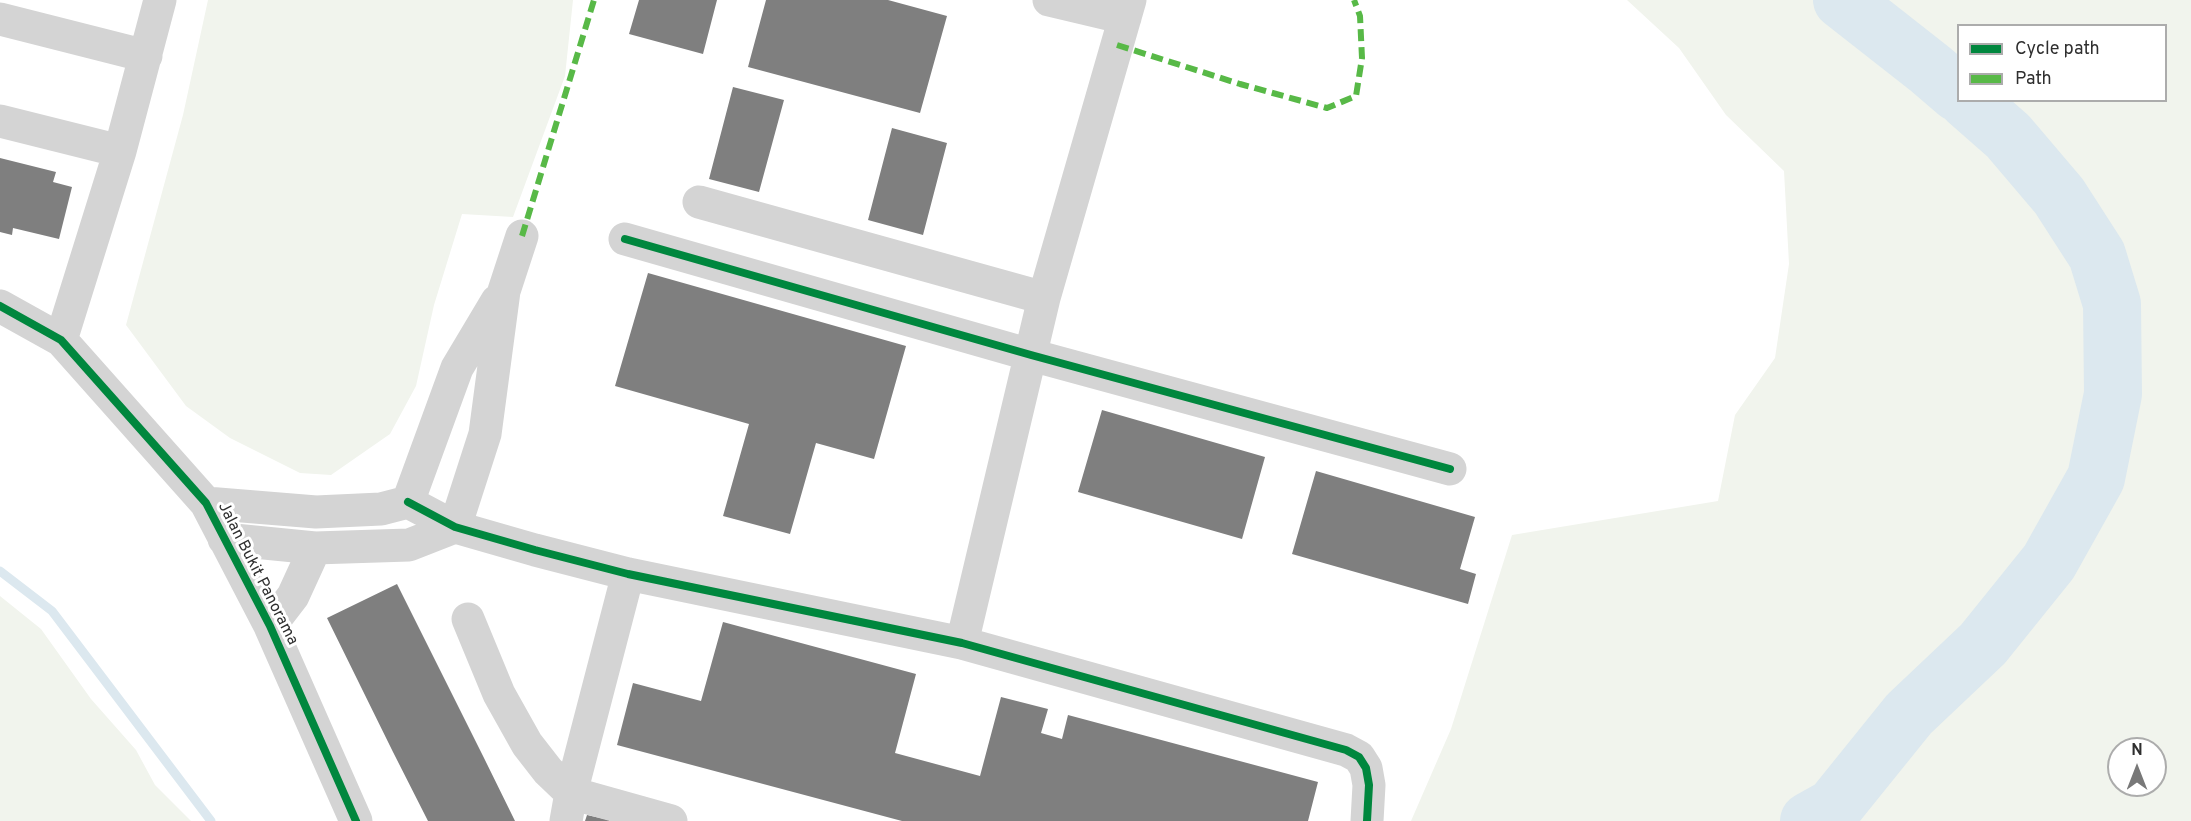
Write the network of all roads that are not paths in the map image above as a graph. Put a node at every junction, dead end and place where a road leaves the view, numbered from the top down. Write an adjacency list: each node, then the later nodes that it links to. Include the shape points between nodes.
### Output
1 (160, 0): 5 (street)
2 (1049, 0): 3 (street)
3 (1127, 9): 12 (street)
4 (0, 19): 5 (street)
5 (146, 56): 7 (street)
6 (0, 122): 7 (street)
7 (120, 151): 14 (street)
8 (699, 202): 12 (street)
9 (522, 236): 11 (street)
10 (625, 238): 15 (street)
11 (504, 291): 17 (street, via 457,368); 19 (street, via 485,434)
12 (1044, 298): 15 (street)
13 (0, 306): 14 (street, Jalan Bukit Panorama)
14 (61, 340): 18 (street, Jalan Bukit Panorama)
15 (1031, 355): 16 (street); 25 (street)
16 (1450, 469)
17 (408, 502): 18 (street, Jalan Bukit Panorama, via 381,509 316,512); 19 (street)
18 (206, 503): 20 (street, Jalan Bukit Panorama)
19 (455, 527): 21 (street, Jalan Bukit Panorama, via 410,545); 22 (street)
20 (224, 539): 21 (street, Jalan Bukit Panorama); 24 (street, Jalan Bukit Panorama)
21 (315, 548): 24 (street, via 293,597)
22 (628, 574): 25 (street); 26 (street)
23 (468, 619): 26 (street, via 499,694)
24 (270, 626): 27 (street, Jalan Bukit Panorama)
25 (962, 643): 29 (street, via 1346,750 1359,757 1366,768)
26 (568, 807): 28 (street)
27 (356, 821)
28 (671, 821)
29 (1367, 821)

